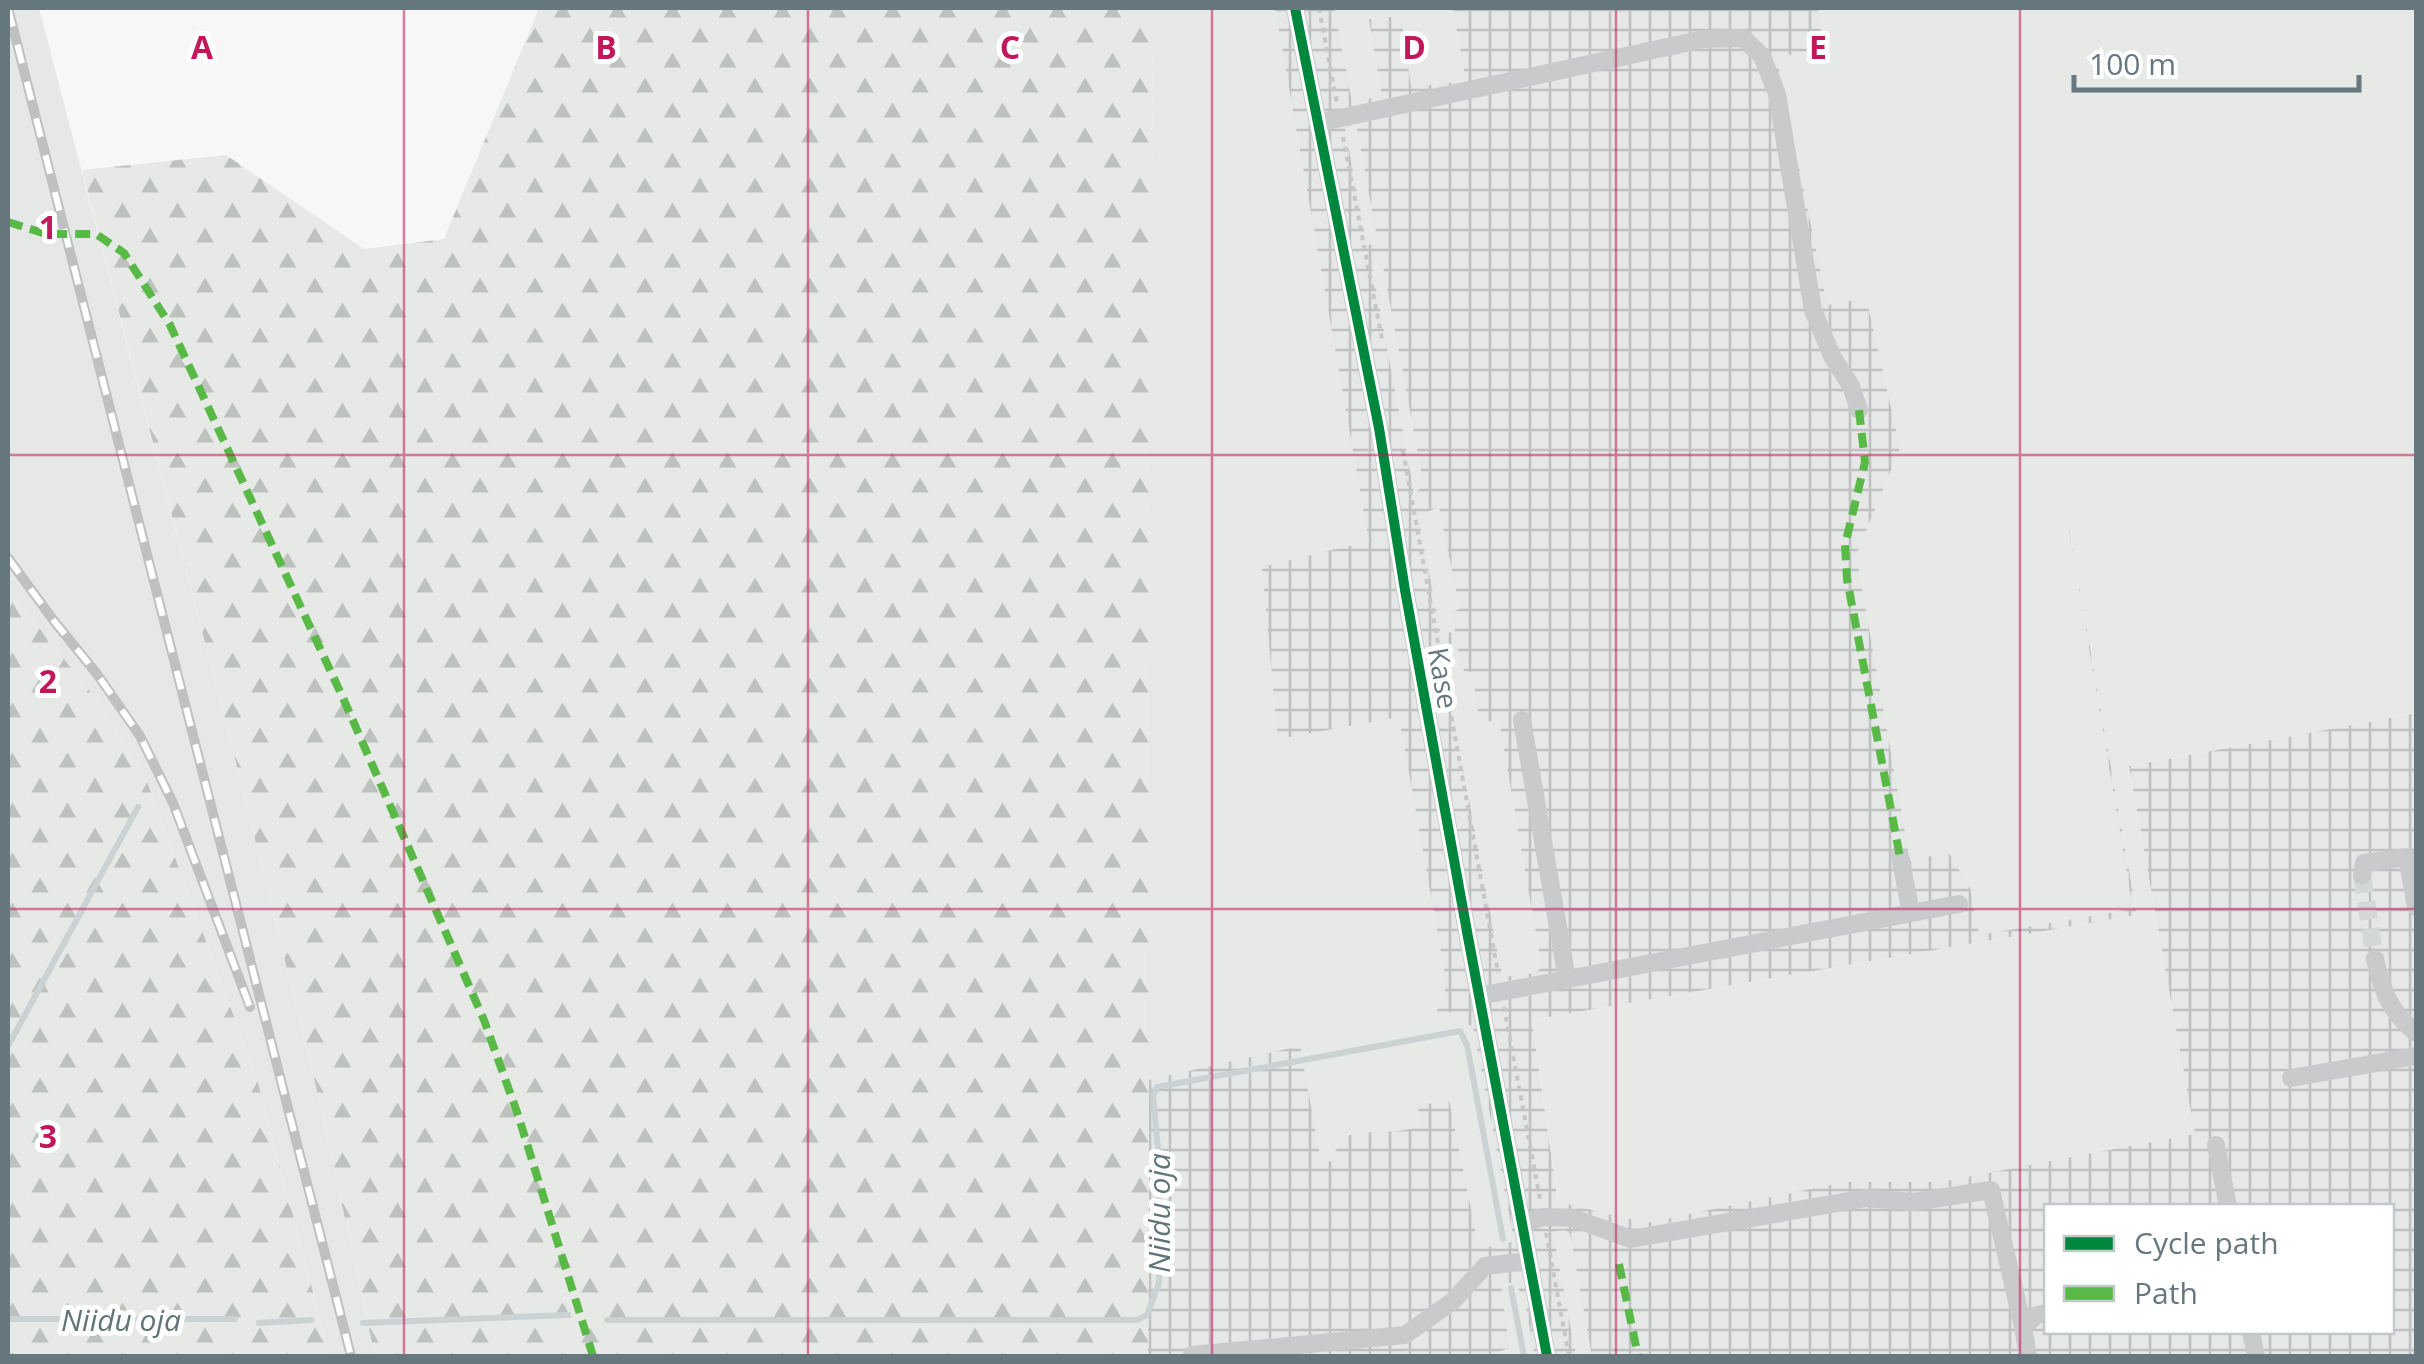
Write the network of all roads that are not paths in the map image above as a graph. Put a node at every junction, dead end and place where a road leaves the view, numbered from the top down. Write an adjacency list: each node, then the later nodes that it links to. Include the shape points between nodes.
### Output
1 (1295, 8): 2 (street, Kase)
2 (1318, 123): 3 (street, via 1704,39 1742,38 1762,56 1778,94 1813,310); 12 (street, Kase)
3 (1859, 410)
4 (1522, 720): 11 (street)
5 (1900, 856): 9 (street)
6 (2362, 875): 8 (street, via 2364,863 2407,857)
7 (1959, 904): 9 (street)
8 (2416, 907)
9 (1911, 914): 11 (street)
10 (2375, 959): 13 (street, via 2383,992)
11 (1567, 979): 12 (street)
12 (1479, 996): 18 (street, Kase)
13 (2416, 1034)
14 (2416, 1056): 15 (street)
15 (2291, 1078)
16 (2216, 1145): 17 (street)
17 (2228, 1204)
18 (1522, 1224): 19 (street, Kase); 21 (street, via 1573,1218 1631,1239 1866,1198 1913,1202 1991,1190)
19 (1529, 1261): 22 (street, via 1485,1266 1405,1335); 23 (street, Kase)
20 (2044, 1313): 21 (street)
21 (2023, 1327): 24 (street)
22 (1192, 1356)
23 (1547, 1356)
24 (2028, 1356)

